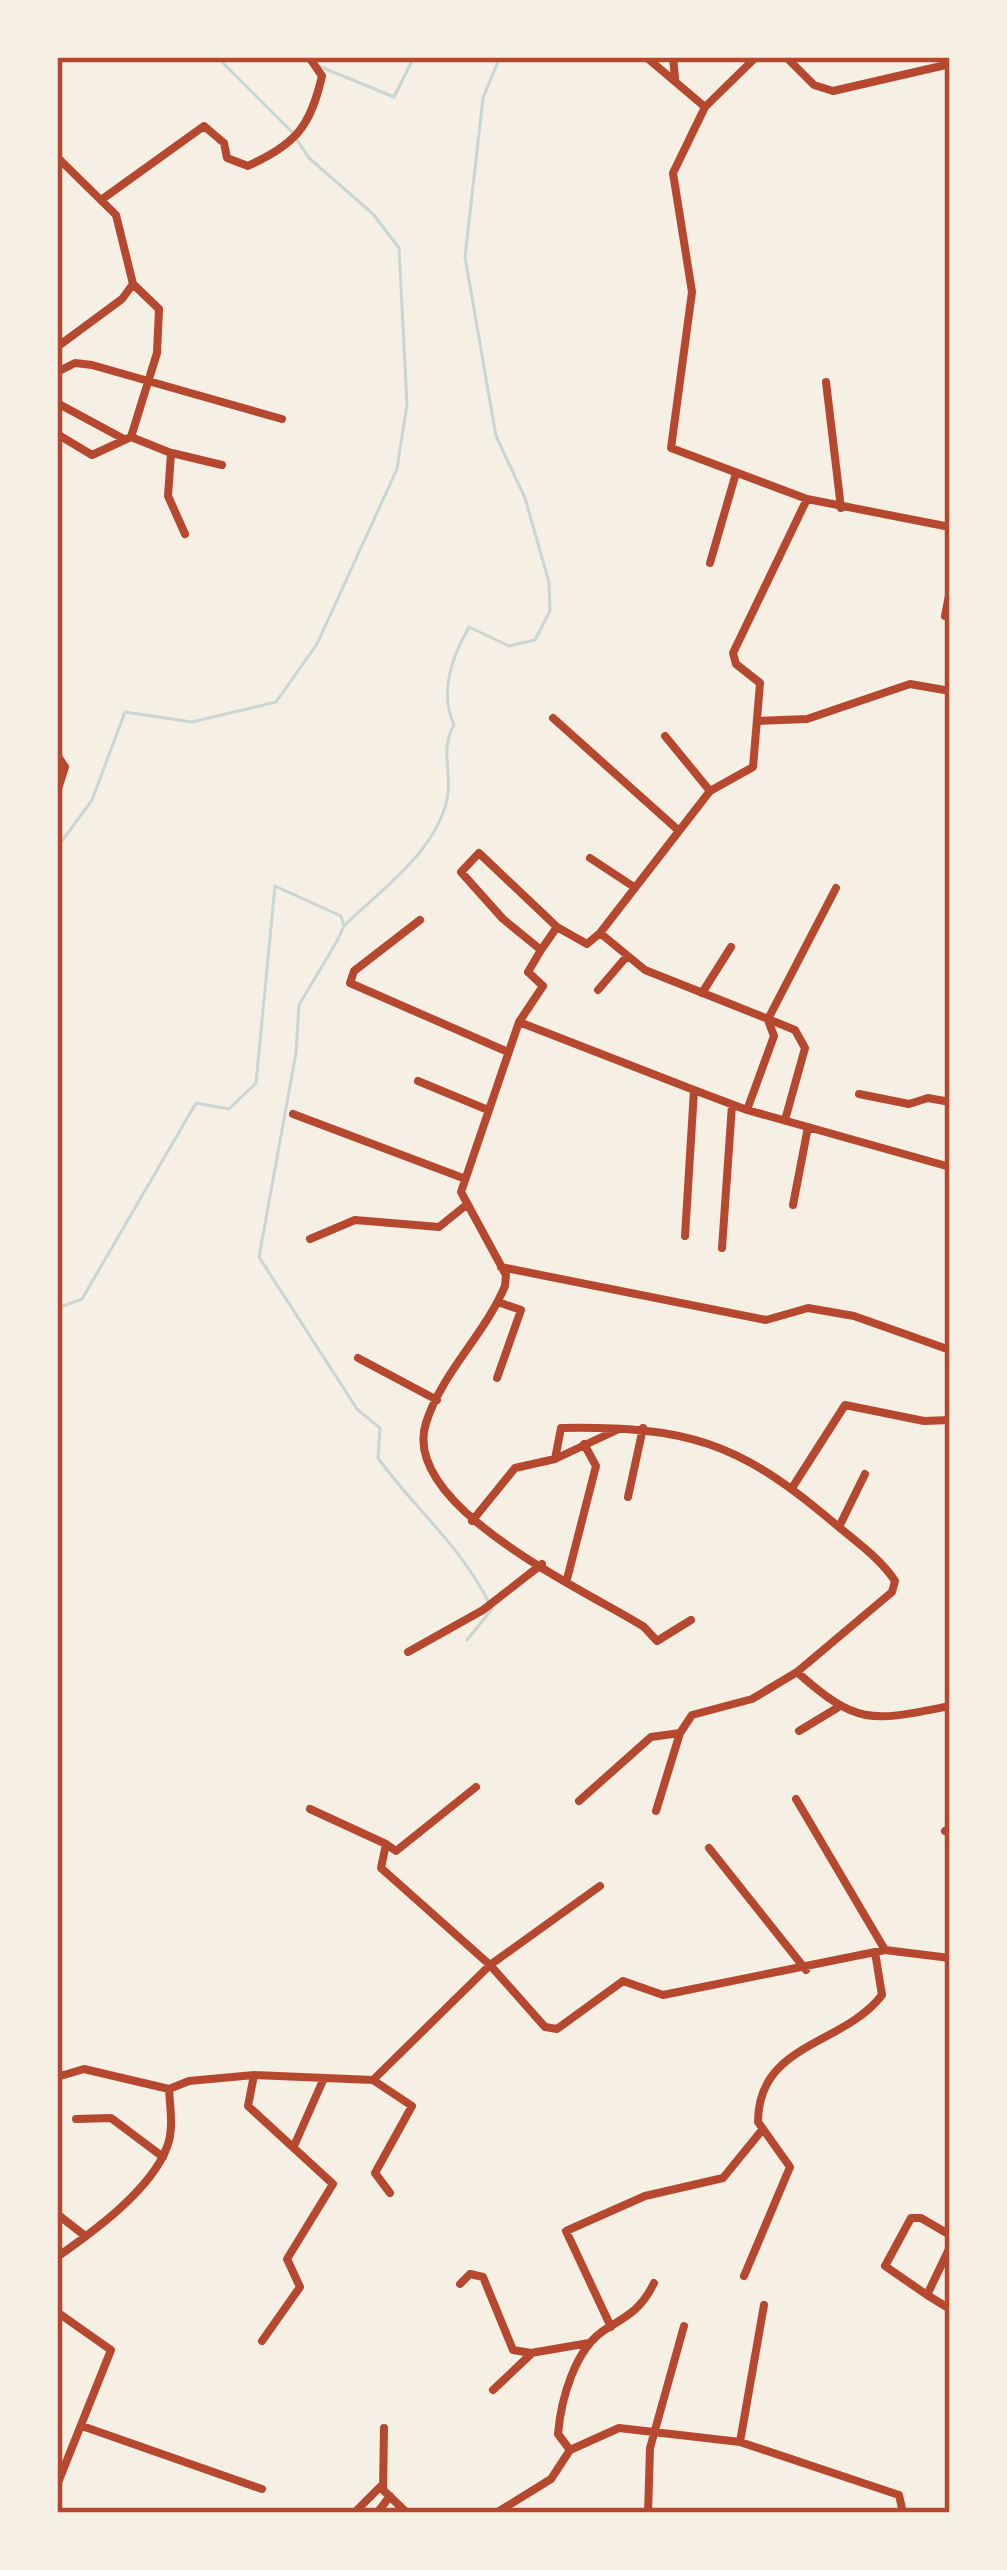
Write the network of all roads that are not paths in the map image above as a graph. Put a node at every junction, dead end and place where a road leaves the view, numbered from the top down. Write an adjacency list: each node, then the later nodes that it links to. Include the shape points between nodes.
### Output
1 (309, 57): 10 (street, via 322,76 314,110 293,142 248,166 226,158 224,143 204,126)
2 (646, 57): 7 (street)
3 (673, 57): 7 (street)
4 (756, 57): 8 (street)
5 (785, 57): 6 (street, via 814,86 832,91)
6 (950, 64)
7 (676, 80): 8 (street)
8 (705, 107): 22 (street, via 674,173 692,292 670,440 677,452)
9 (57, 157): 10 (street)
10 (101, 200): 11 (street, via 116,215)
11 (133, 284): 12 (street); 14 (street, via 159,309)
12 (57, 347)
13 (57, 378): 14 (street, via 76,363)
14 (150, 381): 17 (street); 19 (street)
15 (826, 382): 24 (street)
16 (57, 403): 19 (street)
17 (282, 419)
18 (57, 434): 19 (street, via 97,455)
19 (126, 438): 20 (street)
20 (171, 453): 21 (street); 26 (street, via 168,496)
21 (222, 465)
22 (736, 473): 23 (street); 27 (street)
23 (807, 499): 24 (street); 32 (street, via 733,653 736,664 759,677)
24 (841, 508): 25 (street)
25 (950, 526)
26 (185, 534)
27 (710, 563)
28 (950, 590): 29 (street)
29 (950, 616)
30 (950, 692): 32 (street, via 910,684 807,719)
31 (553, 718): 37 (street)
32 (758, 721): 35 (street, via 752,767)
33 (665, 736): 35 (street)
34 (57, 755): 36 (street, via 65,767)
35 (710, 791): 37 (street)
36 (57, 792)
37 (679, 830): 39 (street)
38 (590, 858): 39 (street)
39 (634, 887): 43 (street)
40 (836, 888): 49 (street)
41 (421, 920): 51 (street, via 354,971 350,983)
42 (557, 927): 43 (street, via 587,944); 45 (street); 45 (street, via 479,853 461,872)
43 (601, 933): 46 (street)
44 (731, 947): 48 (street)
45 (542, 950): 50 (street, via 529,972 543,986)
46 (627, 956): 47 (street); 48 (street)
47 (598, 990)
48 (701, 993): 49 (street)
49 (768, 1019): 58 (street, via 774,1036); 60 (street, via 795,1030 805,1048)
50 (519, 1022): 51 (street); 53 (street)
51 (508, 1052): 57 (street)
52 (418, 1081): 57 (street)
53 (694, 1090): 56 (street); 66 (street)
54 (859, 1094): 55 (street)
55 (950, 1102)
56 (732, 1105): 58 (street); 68 (street)
57 (488, 1110): 63 (street)
58 (747, 1110): 60 (street)
59 (293, 1114): 63 (street)
60 (784, 1120): 61 (street)
61 (808, 1127): 62 (street); 64 (street)
62 (950, 1167)
63 (464, 1178): 65 (street)
64 (793, 1204)
65 (465, 1206): 67 (street, via 440,1227 355,1220); 69 (street)
66 (685, 1237)
67 (310, 1239)
68 (722, 1248)
69 (501, 1267): 70 (street); 71 (street, via 766,1320 808,1308 854,1316)
70 (498, 1302): 73 (street, via 521,1310); 74 (street)
71 (950, 1350)
72 (358, 1358): 74 (street)
73 (497, 1378)
74 (437, 1400): 83 (street, via 425,1424 425,1462)
75 (950, 1420): 81 (street, via 844,1405)
76 (623, 1427): 77 (street); 78 (street); 79 (street, via 561,1428)
77 (643, 1428): 81 (street, via 736,1451); 82 (street)
78 (584, 1444): 79 (street); 86 (street, via 596,1466)
79 (555, 1459): 83 (street, via 515,1468)
80 (865, 1474): 84 (street)
81 (792, 1488): 84 (street)
82 (628, 1497)
83 (472, 1521): 85 (street)
84 (838, 1527): 89 (street, via 895,1581 892,1592)
85 (542, 1564): 86 (street); 88 (street, via 483,1610)
86 (567, 1579): 87 (street, via 657,1641)
87 (691, 1620)
88 (408, 1652)
89 (797, 1672): 91 (street); 93 (street, via 752,1699 692,1715)
90 (950, 1706): 91 (street, via 877,1720)
91 (837, 1708): 92 (street)
92 (799, 1731)
93 (680, 1733): 96 (street, via 651,1737); 98 (street)
94 (476, 1787): 99 (street, via 396,1851)
95 (796, 1799): 102 (street)
96 (579, 1801)
97 (310, 1809): 99 (street)
98 (656, 1810)
99 (386, 1844): 104 (street, via 381,1868)
100 (709, 1848): 105 (street)
101 (600, 1886): 104 (street)
102 (880, 1951): 103 (street); 105 (street); 112 (street, via 883,1995 781,2061 760,2097)
103 (950, 1958)
104 (490, 1965): 105 (street, via 545,2027 557,2029 623,1982 663,1995); 109 (street)
105 (806, 1970)
106 (254, 2075): 108 (street); 110 (street); 113 (street, via 248,2106)
107 (57, 2077): 110 (street, via 84,2069)
108 (324, 2078): 109 (street); 113 (street)
109 (373, 2080): 115 (street, via 412,2106 375,2173)
110 (169, 2089): 114 (street)
111 (76, 2119): 114 (street, via 111,2118)
112 (762, 2129): 121 (street, via 790,2168); 129 (street, via 723,2177 645,2196 566,2231)
113 (294, 2146): 130 (street, via 333,2184 287,2259 300,2287)
114 (163, 2157): 118 (street)
115 (390, 2193)
116 (57, 2213): 118 (street)
117 (950, 2235): 124 (street, via 911,2218 885,2266)
118 (84, 2236): 120 (street)
119 (950, 2247): 124 (street)
120 (57, 2257)
121 (744, 2276)
122 (654, 2283): 129 (street, via 644,2305)
123 (460, 2284): 132 (street, via 470,2274 483,2277 507,2345)
124 (927, 2295): 126 (street)
125 (764, 2305): 137 (street)
126 (950, 2309)
127 (57, 2312): 134 (street, via 111,2350)
128 (684, 2326): 136 (street)
129 (611, 2327): 131 (street)
130 (262, 2341)
131 (590, 2343): 132 (street); 138 (street, via 560,2410 558,2434)
132 (531, 2353): 133 (street)
133 (493, 2390)
134 (82, 2426): 139 (street); 140 (street)
135 (384, 2428): 141 (street)
136 (658, 2432): 137 (street); 138 (street, via 619,2428); 146 (street)
137 (740, 2442): 147 (street, via 899,2495)
138 (571, 2450): 145 (street, via 550,2479)
139 (57, 2485)
140 (262, 2489)
141 (386, 2493): 142 (street, via 376,2488); 143 (street); 144 (street)
142 (354, 2513)
143 (376, 2513)
144 (407, 2513)
145 (496, 2513)
146 (648, 2513)
147 (903, 2513)

